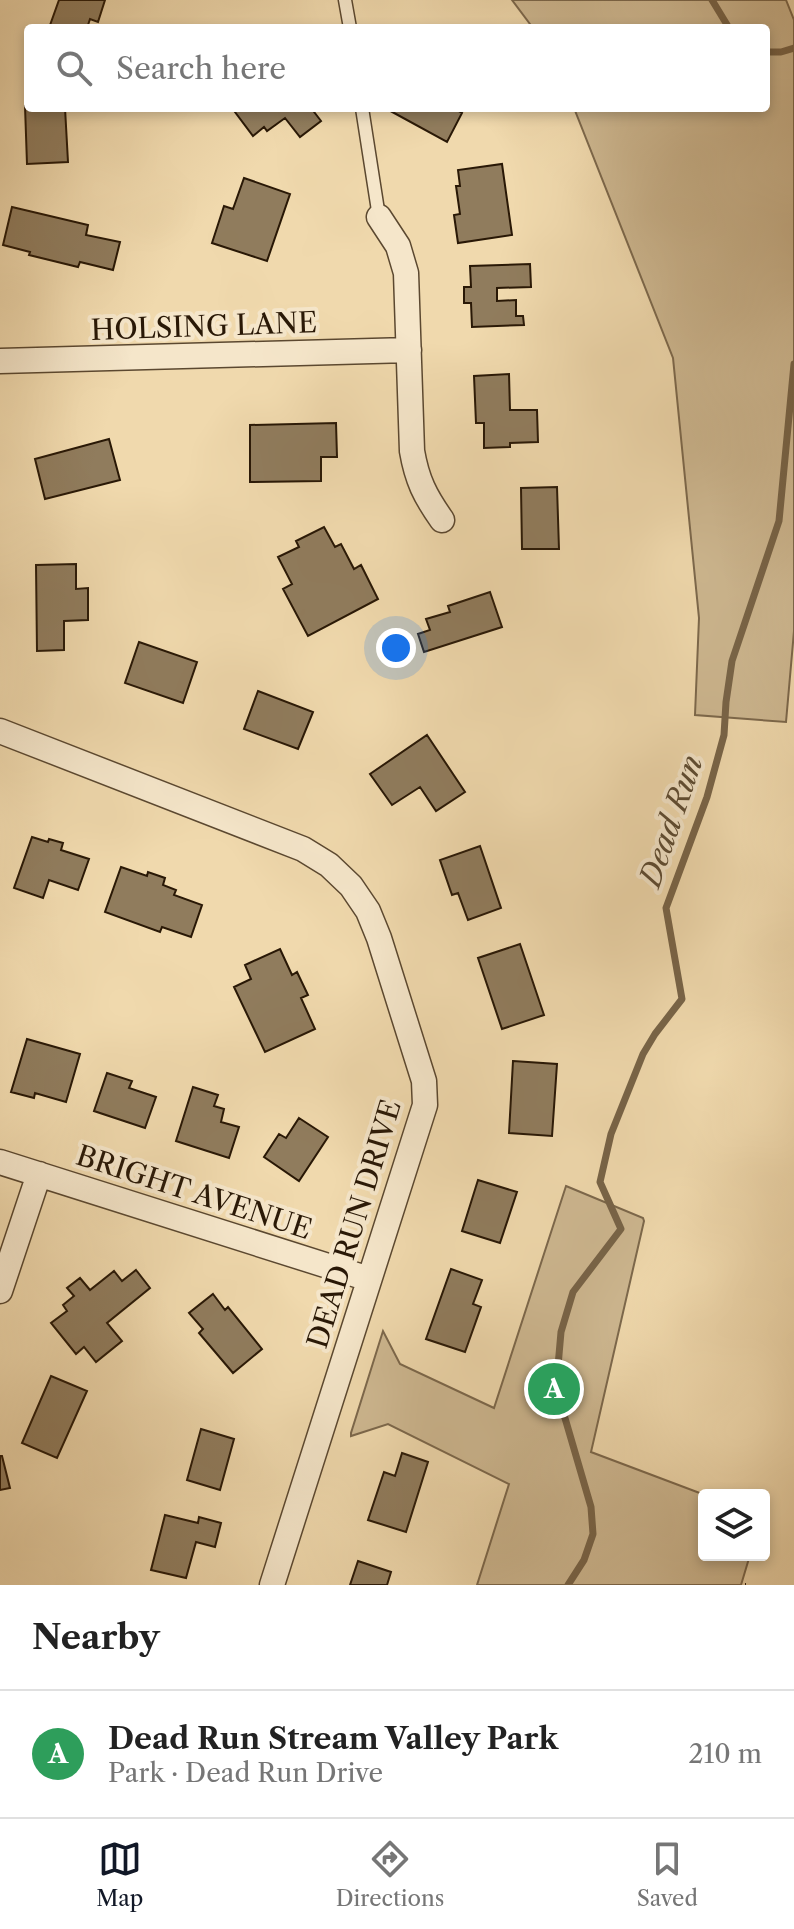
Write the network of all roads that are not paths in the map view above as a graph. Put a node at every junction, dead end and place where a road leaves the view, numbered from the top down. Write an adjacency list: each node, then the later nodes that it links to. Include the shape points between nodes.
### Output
1 (345, 0): 2 (lane)
2 (349, 24)
3 (363, 112): 4 (lane)
4 (379, 217): 5 (street, via 398,246 406,273)
5 (409, 350): 6 (street, HOLSING LANE); 7 (street, via 416,473)
6 (0, 361)
7 (442, 520)
8 (0, 731): 11 (street, DEAD RUN DRIVE, via 303,849 329,865 368,911 424,1081 425,1105)
9 (0, 1162): 10 (street, BRIGHT AVENUE)
10 (39, 1174): 11 (street, BRIGHT AVENUE); 12 (street)
11 (369, 1279): 13 (street, DEAD RUN DRIVE)
12 (0, 1291)
13 (272, 1585)

